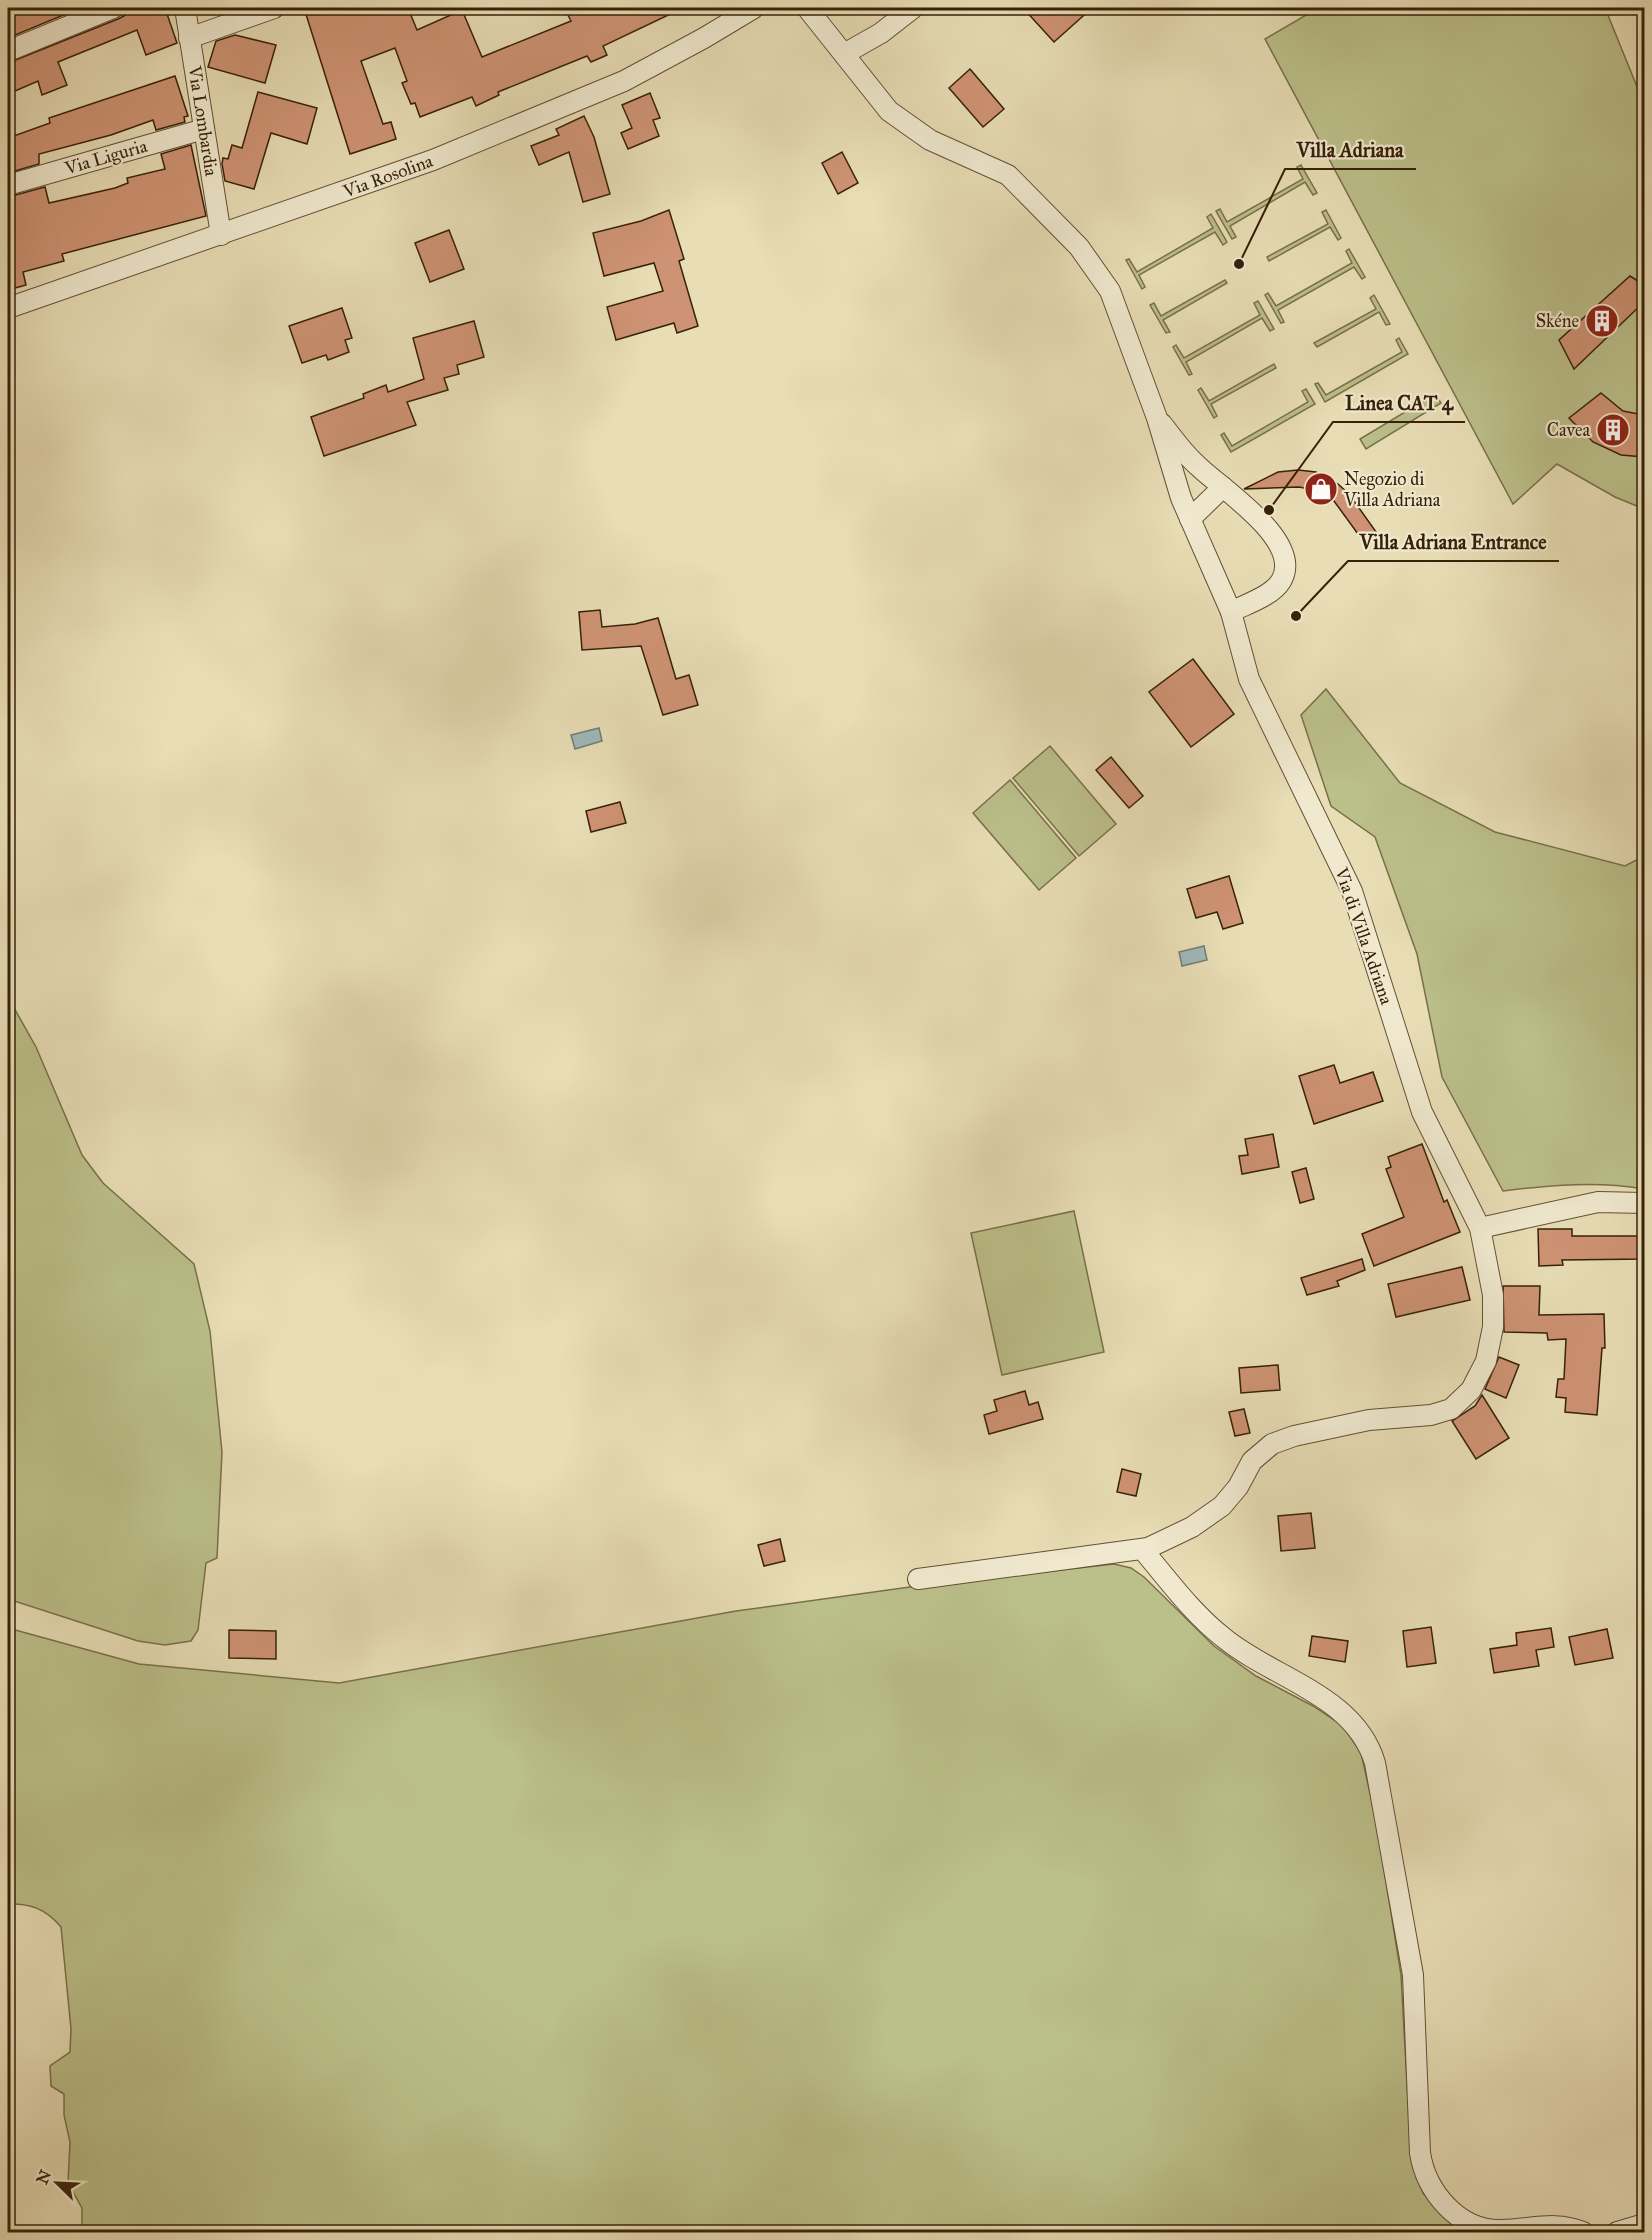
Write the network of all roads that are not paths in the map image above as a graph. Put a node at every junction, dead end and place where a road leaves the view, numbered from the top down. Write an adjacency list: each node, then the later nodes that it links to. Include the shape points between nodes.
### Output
1 (113, 8): 8 (street)
2 (186, 8): 7 (street, Via Lombardia)
3 (274, 8): 7 (street)
4 (754, 8): 12 (street, Via Rosolina, via 624,81 433,160)
5 (807, 8): 9 (street, Via di Villa Adriana)
6 (913, 8): 9 (street, via 881,33)
7 (189, 38): 10 (street, Via Lombardia)
8 (8, 51)
9 (844, 54): 14 (street, Via di Villa Adriana, via 897,118 930,140 1008,175 1079,247 1101,275 1117,305)
10 (204, 129): 11 (street, Via Liguria); 12 (street, Via Lombardia)
11 (8, 185)
12 (221, 235): 13 (street, Via Rosolina)
13 (8, 308)
14 (1157, 418): 15 (street, Via di Villa Adriana, via 1195,464); 16 (street, Via di Villa Adriana)
15 (1223, 487): 16 (street); 17 (street, Via di Villa Adriana, via 1268,529 1285,567 1276,588)
16 (1190, 519): 17 (street, Via di Villa Adriana)
17 (1230, 612): 19 (street, Via di Villa Adriana, via 1249,679 1352,891 1422,1112)
18 (1644, 1203): 19 (street, via 1598,1202)
19 (1480, 1228): 20 (street, Via di Villa Adriana, via 1493,1295 1492,1327 1483,1369 1463,1401 1439,1414 1369,1420 1272,1444 1252,1461 1222,1506 1192,1527)
20 (1143, 1550): 21 (street, Via di Villa Adriana); 23 (street, via 1218,1633 1334,1706 1355,1724 1368,1743 1376,1763 1413,1975 1420,2153 1433,2189 1454,2213 1488,2229 1556,2225)
21 (918, 1579)
22 (1644, 2224): 24 (street)
23 (1583, 2232)
24 (1617, 2232)

